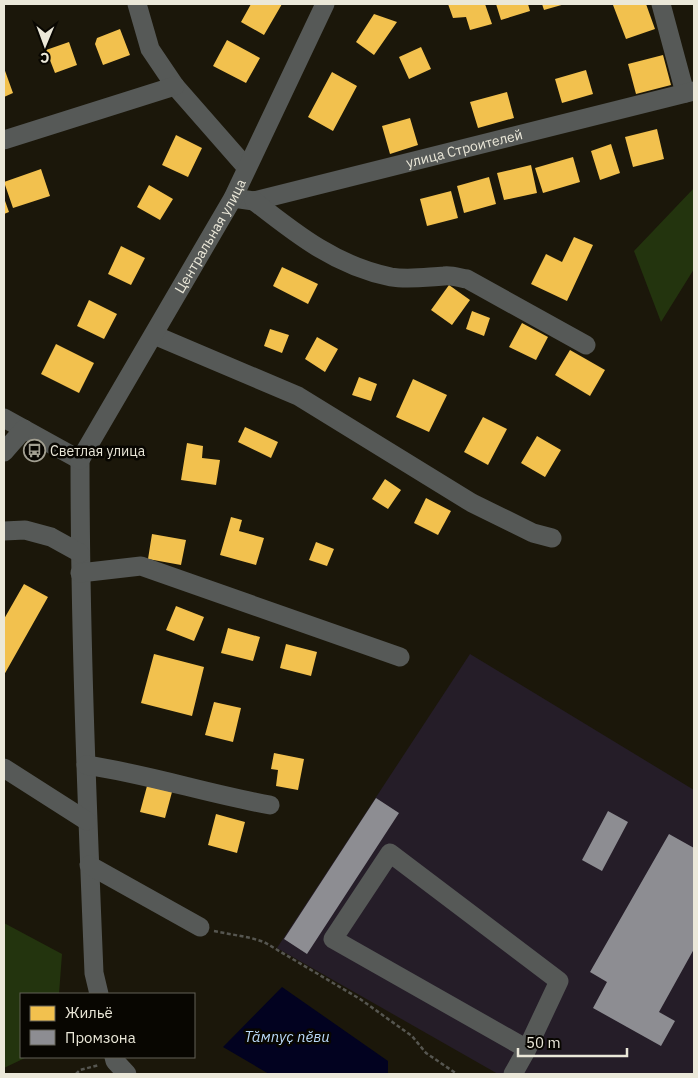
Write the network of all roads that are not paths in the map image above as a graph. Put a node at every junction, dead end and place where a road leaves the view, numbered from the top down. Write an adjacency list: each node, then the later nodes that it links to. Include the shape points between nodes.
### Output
1 (136, 4): 4 (street, via 150,49)
2 (325, 4): 7 (street, Центральная улица)
3 (661, 4): 5 (street)
4 (175, 86): 6 (street); 7 (street)
5 (690, 92): 9 (street, улица Строителей)
6 (4, 140)
7 (246, 167): 8 (street, Центральная улица)
8 (233, 198): 9 (street, улица Строителей); 10 (street, Центральная улица)
9 (254, 202): 11 (street, via 305,241 352,266 398,278 446,276 467,279)
10 (154, 335): 15 (street, Центральная улица); 17 (street, via 298,396 472,504 533,534)
11 (586, 345)
12 (4, 418): 13 (street)
13 (24, 430): 14 (street); 15 (street)
14 (4, 452)
15 (80, 460): 18 (street)
16 (4, 532): 18 (street, via 26,530 51,537)
17 (552, 538)
18 (80, 553): 19 (street)
19 (80, 573): 20 (street, via 140,566); 21 (street)
20 (400, 657)
21 (86, 766): 23 (street, via 123,771); 24 (street)
22 (4, 768): 24 (street)
23 (270, 805)
24 (88, 821): 25 (street)
25 (89, 865): 26 (street); 27 (street, via 94,973)
26 (200, 926)
27 (99, 993)
28 (527, 1048): 28 (street, via 559,981 390,853 334,939); 29 (street)
29 (513, 1074)

